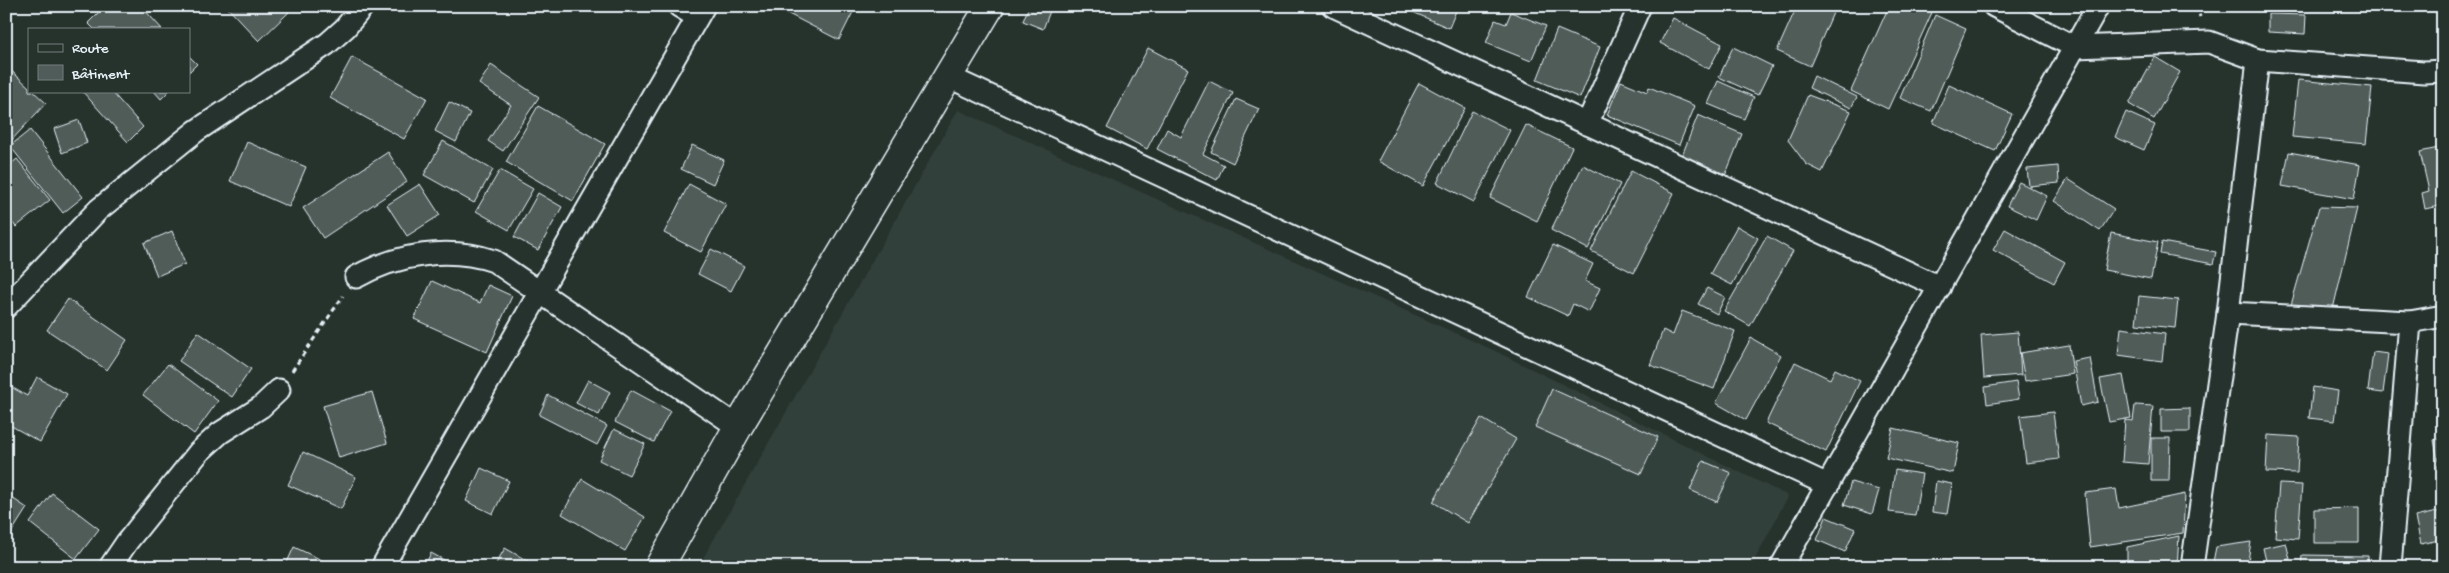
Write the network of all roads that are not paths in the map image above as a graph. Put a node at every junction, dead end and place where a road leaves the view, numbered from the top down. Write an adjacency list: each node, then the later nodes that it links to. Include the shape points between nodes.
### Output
1 (363, 6): 17 (street, via 327,44 196,131 98,210)
2 (679, 6): 8 (street)
3 (990, 6): 12 (street)
4 (1333, 6): 13 (street)
5 (1640, 6): 13 (street)
6 (1994, 6): 9 (street)
7 (2098, 6): 9 (street)
8 (701, 12): 16 (street)
9 (2075, 47): 10 (street, via 2209,42); 15 (street)
10 (2258, 60): 11 (street); 18 (street)
11 (2443, 71)
12 (949, 77): 22 (street); 23 (street)
13 (1587, 124): 15 (street)
14 (356, 277): 16 (street, via 376,266 414,257 449,253 476,255 494,262)
15 (1940, 287): 23 (street)
16 (539, 292): 22 (street); 25 (street)
17 (6, 307)
18 (2228, 313): 20 (street); 28 (street)
19 (2443, 316): 20 (street)
20 (2410, 322): 29 (street)
21 (280, 390): 24 (street, via 199,452)
22 (738, 427): 26 (street)
23 (1828, 485): 27 (street)
24 (110, 567)
25 (382, 567)
26 (659, 567)
27 (1782, 567)
28 (2192, 567)
29 (2390, 567)

